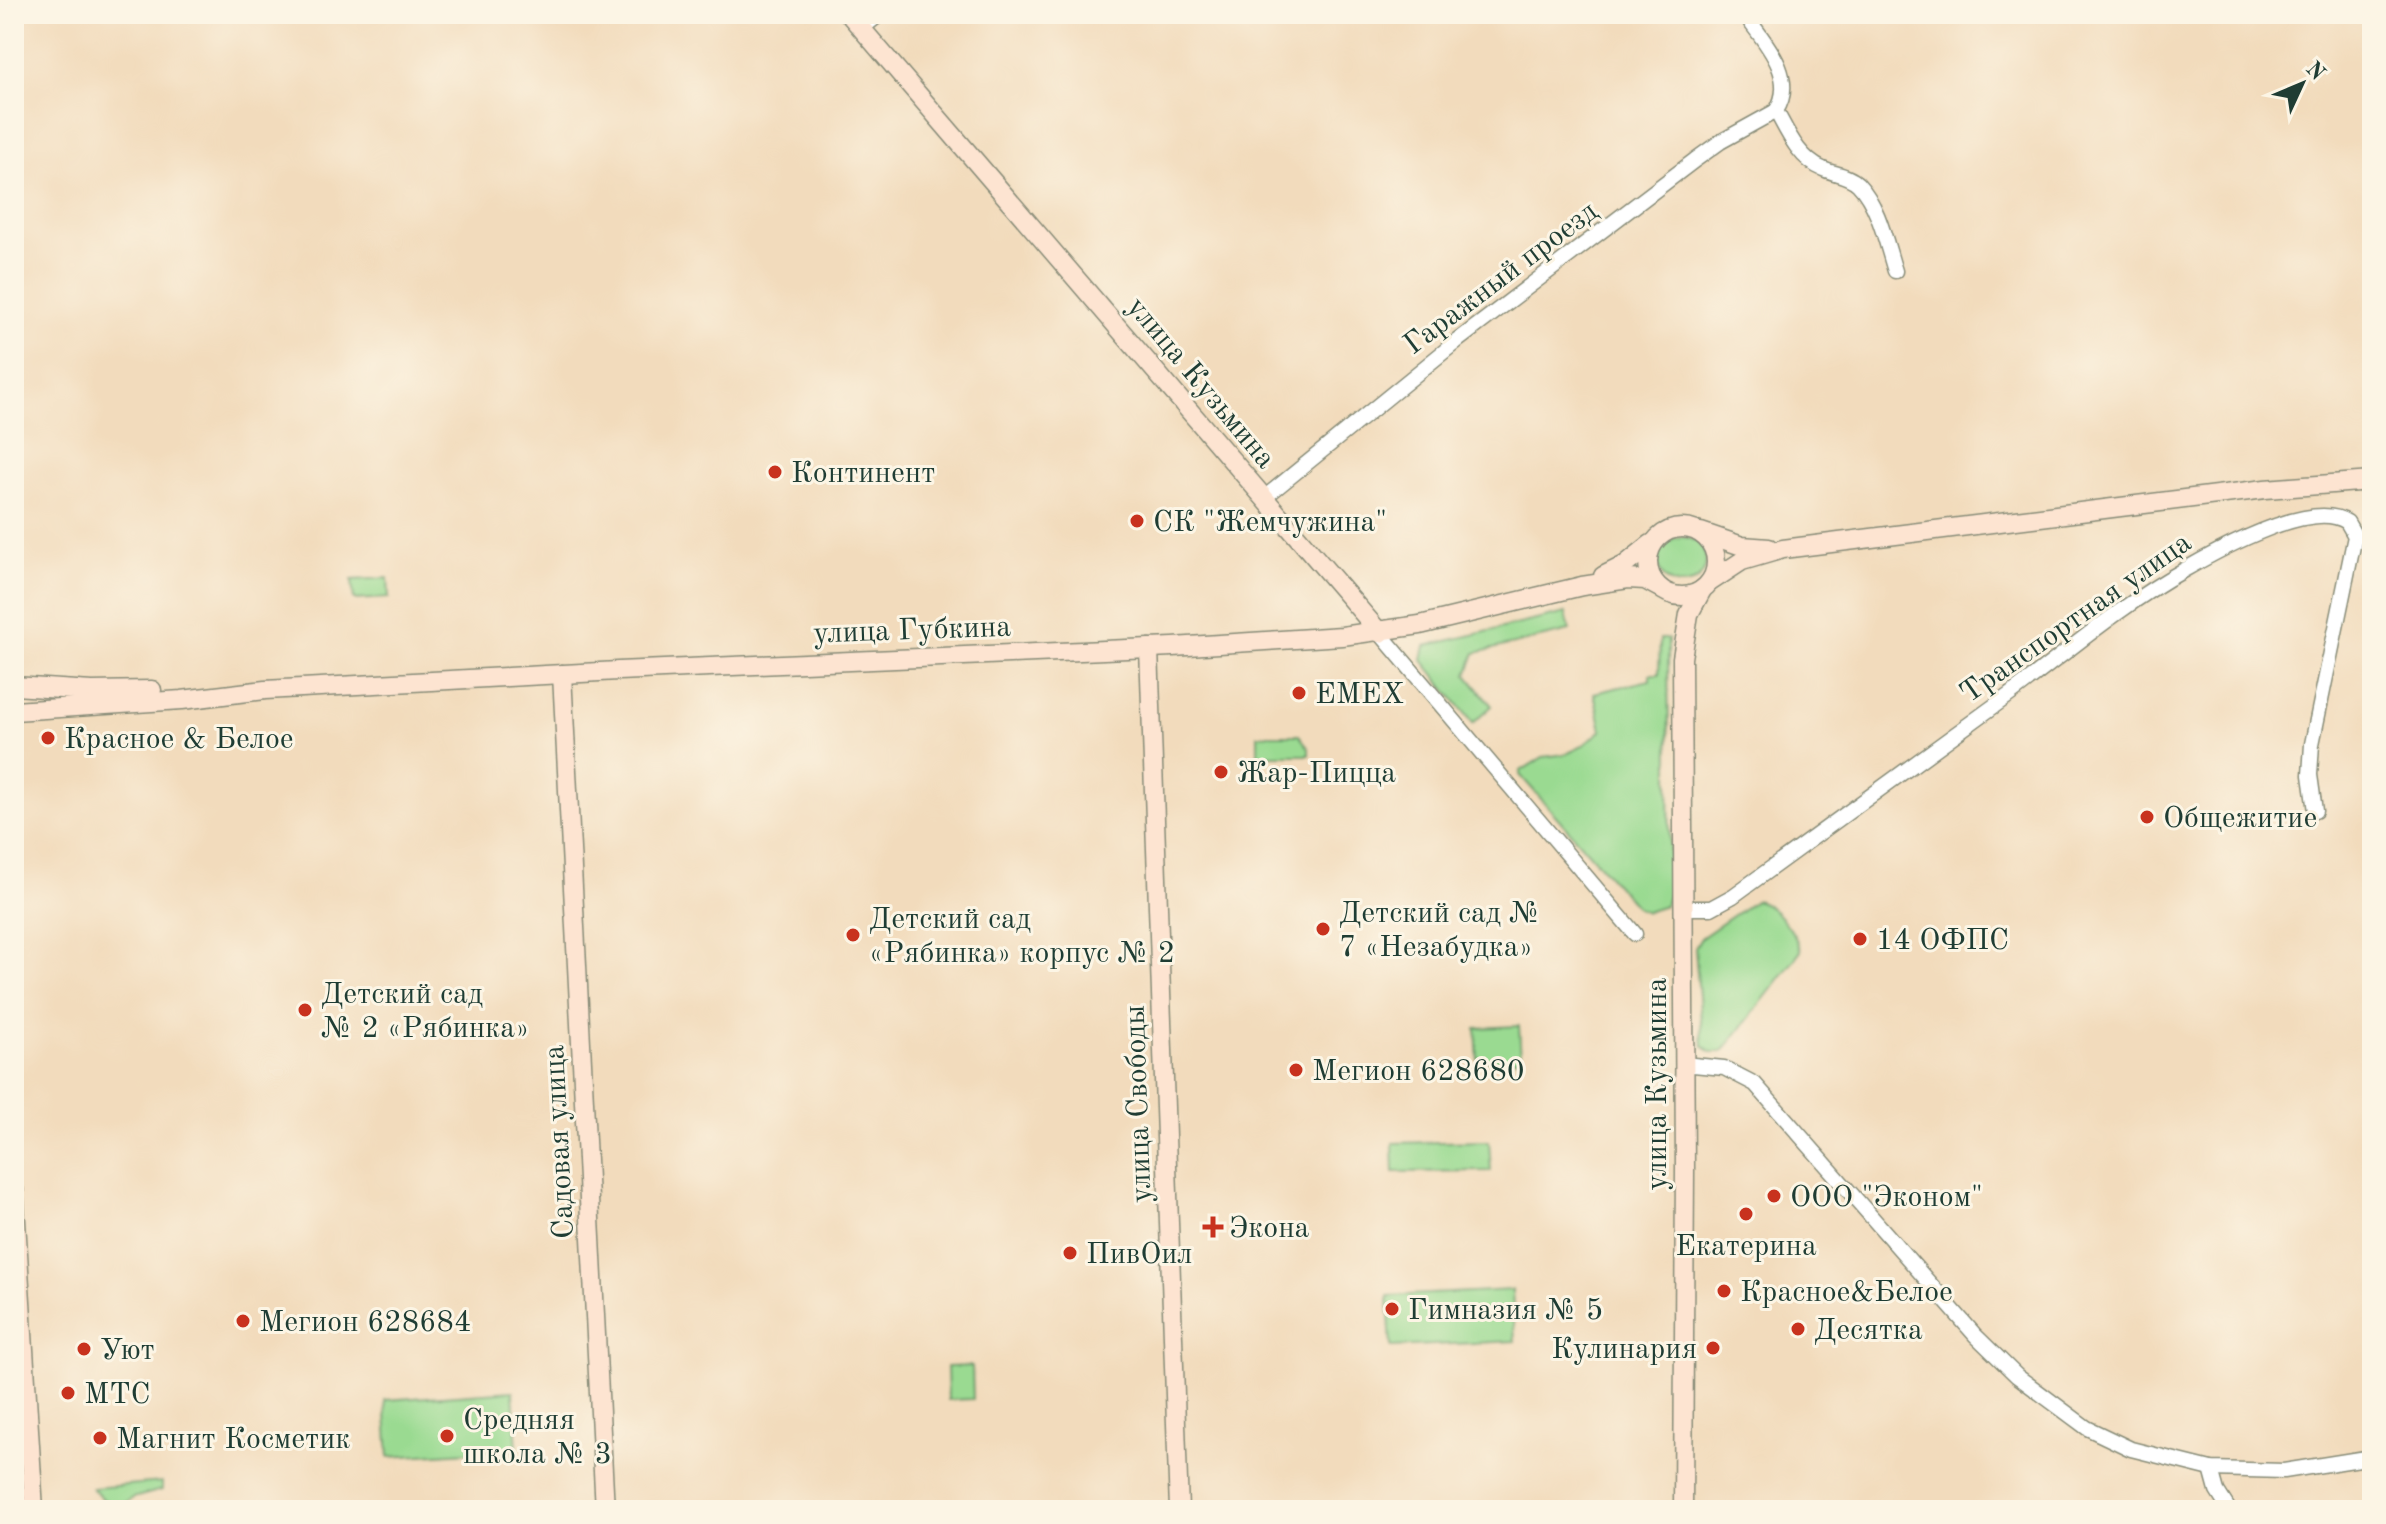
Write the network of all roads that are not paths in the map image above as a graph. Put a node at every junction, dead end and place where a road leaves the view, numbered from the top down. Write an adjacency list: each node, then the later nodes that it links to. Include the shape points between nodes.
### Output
1 (880, 14): 2 (street)
2 (855, 21): 7 (main road, улица Кузьмина)
3 (1751, 23): 4 (street, via 1781,71 1784,96)
4 (1776, 111): 5 (street, via 1804,156 1860,186); 7 (street, Гаражный проезд, via 1695,160 1445,350)
5 (1895, 271)
6 (2372, 481): 10 (main road, Транспортная улица, via 2265,489)
7 (1264, 498): 14 (main road, улица Кузьмина)
8 (1694, 529): 9 (main road, via 1673,528); 10 (main road, via 1742,546); 12 (main road, via 1714,549 1716,566)
9 (1655, 540): 11 (main road, via 1625,565); 13 (main road, via 1648,564)
10 (1783, 549): 12 (main road, via 1742,561)
11 (1582, 586): 13 (main road, via 1628,579); 14 (main road, улица Губкина)
12 (1706, 586): 13 (main road, via 1683,596); 16 (main road, via 1689,614)
13 (1661, 589): 16 (main road, via 1674,609)
14 (1380, 633): 15 (main road, улица Губкина); 23 (street, улица Кузьмина)
15 (1149, 648): 17 (main road, улица Губкина); 31 (main road, улица Свободы)
16 (1682, 658): 22 (main road, улица Кузьмина)
17 (562, 674): 19 (main road, улица Губкина); 30 (main road, Садовая улица)
18 (14, 686): 19 (main road, улица Губкина)
19 (239, 692): 20 (main road, улица Губкина)
20 (14, 711)
21 (2315, 811): 22 (street, Транспортная улица, via 2312,744 2355,536 2347,522 2326,515 2278,526 2183,570 1733,896 1711,908)
22 (1683, 908): 24 (main road, улица Кузьмина)
23 (1635, 934)
24 (1683, 1064): 28 (street, via 1724,1068 1755,1084 1961,1321 2048,1401 2113,1442); 32 (main road, улица Кузьмина)
25 (14, 1189): 26 (main road)
26 (18, 1308): 29 (main road)
27 (2372, 1457): 28 (street, via 2284,1471)
28 (2211, 1469): 33 (street)
29 (34, 1510)
30 (605, 1510)
31 (1179, 1510)
32 (1683, 1510)
33 (2229, 1510)

